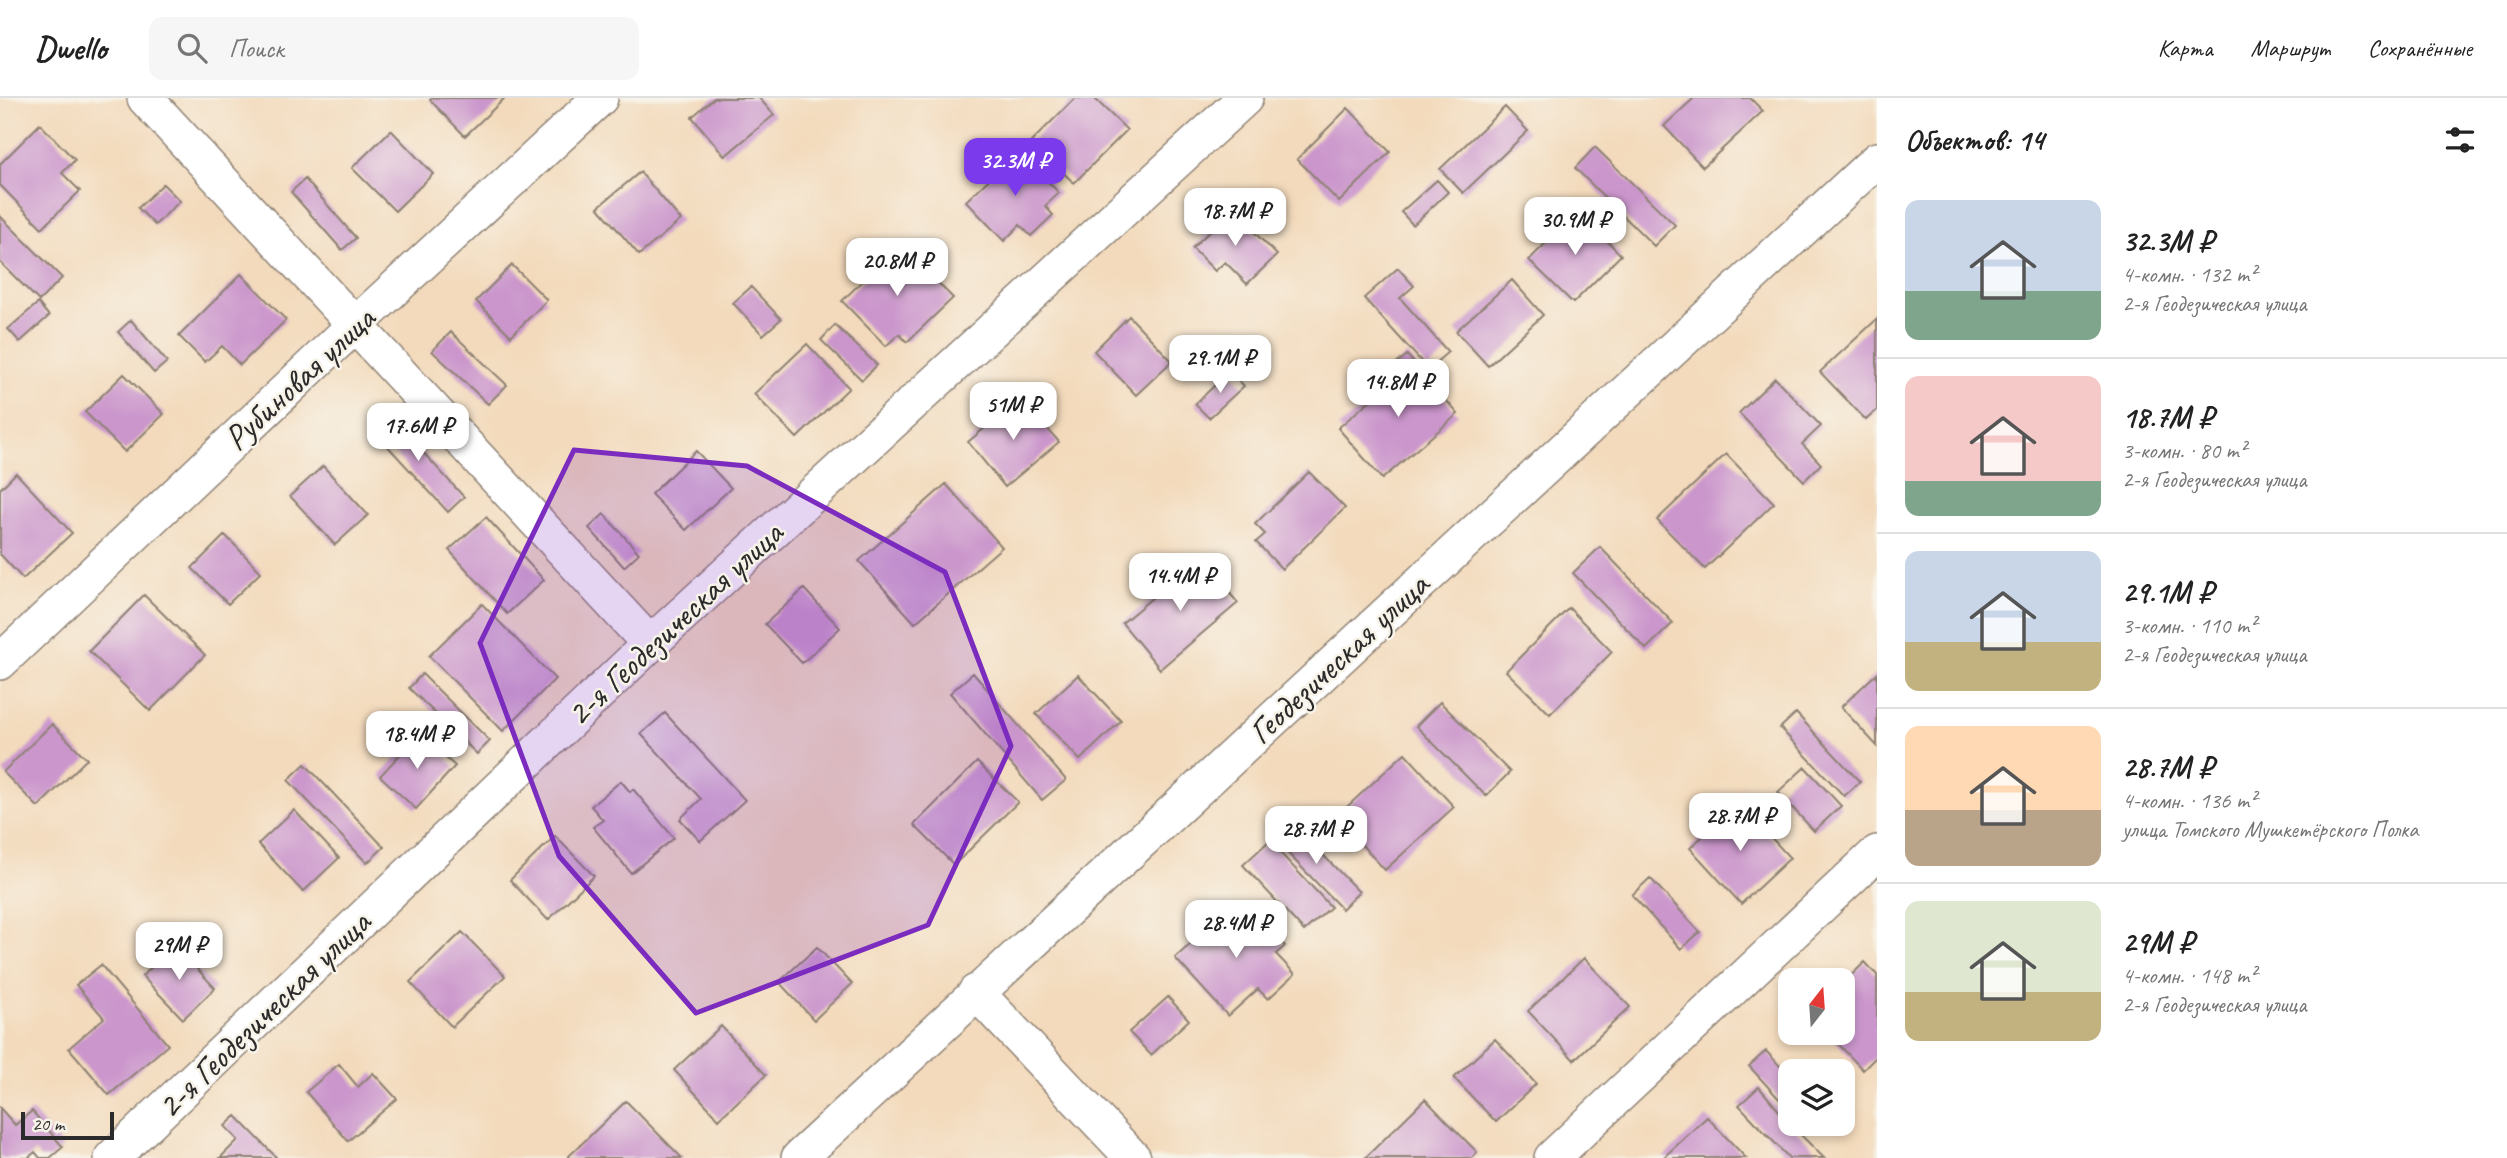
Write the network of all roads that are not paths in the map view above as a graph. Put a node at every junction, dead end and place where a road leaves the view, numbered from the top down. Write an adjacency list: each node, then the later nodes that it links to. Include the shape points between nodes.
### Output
1 (145, 98): 5 (street)
2 (600, 98): 5 (street, Рубиновая улица)
3 (1245, 98): 6 (street, 2-я Геодезическая улица)
4 (1877, 160): 9 (street, Геодезическая улица)
5 (355, 325): 6 (street); 7 (street, Рубиновая улица)
6 (650, 644): 10 (street, 2-я Геодезическая улица)
7 (0, 662)
8 (1877, 853): 13 (street)
9 (976, 992): 11 (street, Геодезическая улица); 12 (street)
10 (112, 1158)
11 (799, 1158)
12 (1133, 1158)
13 (1552, 1158)

